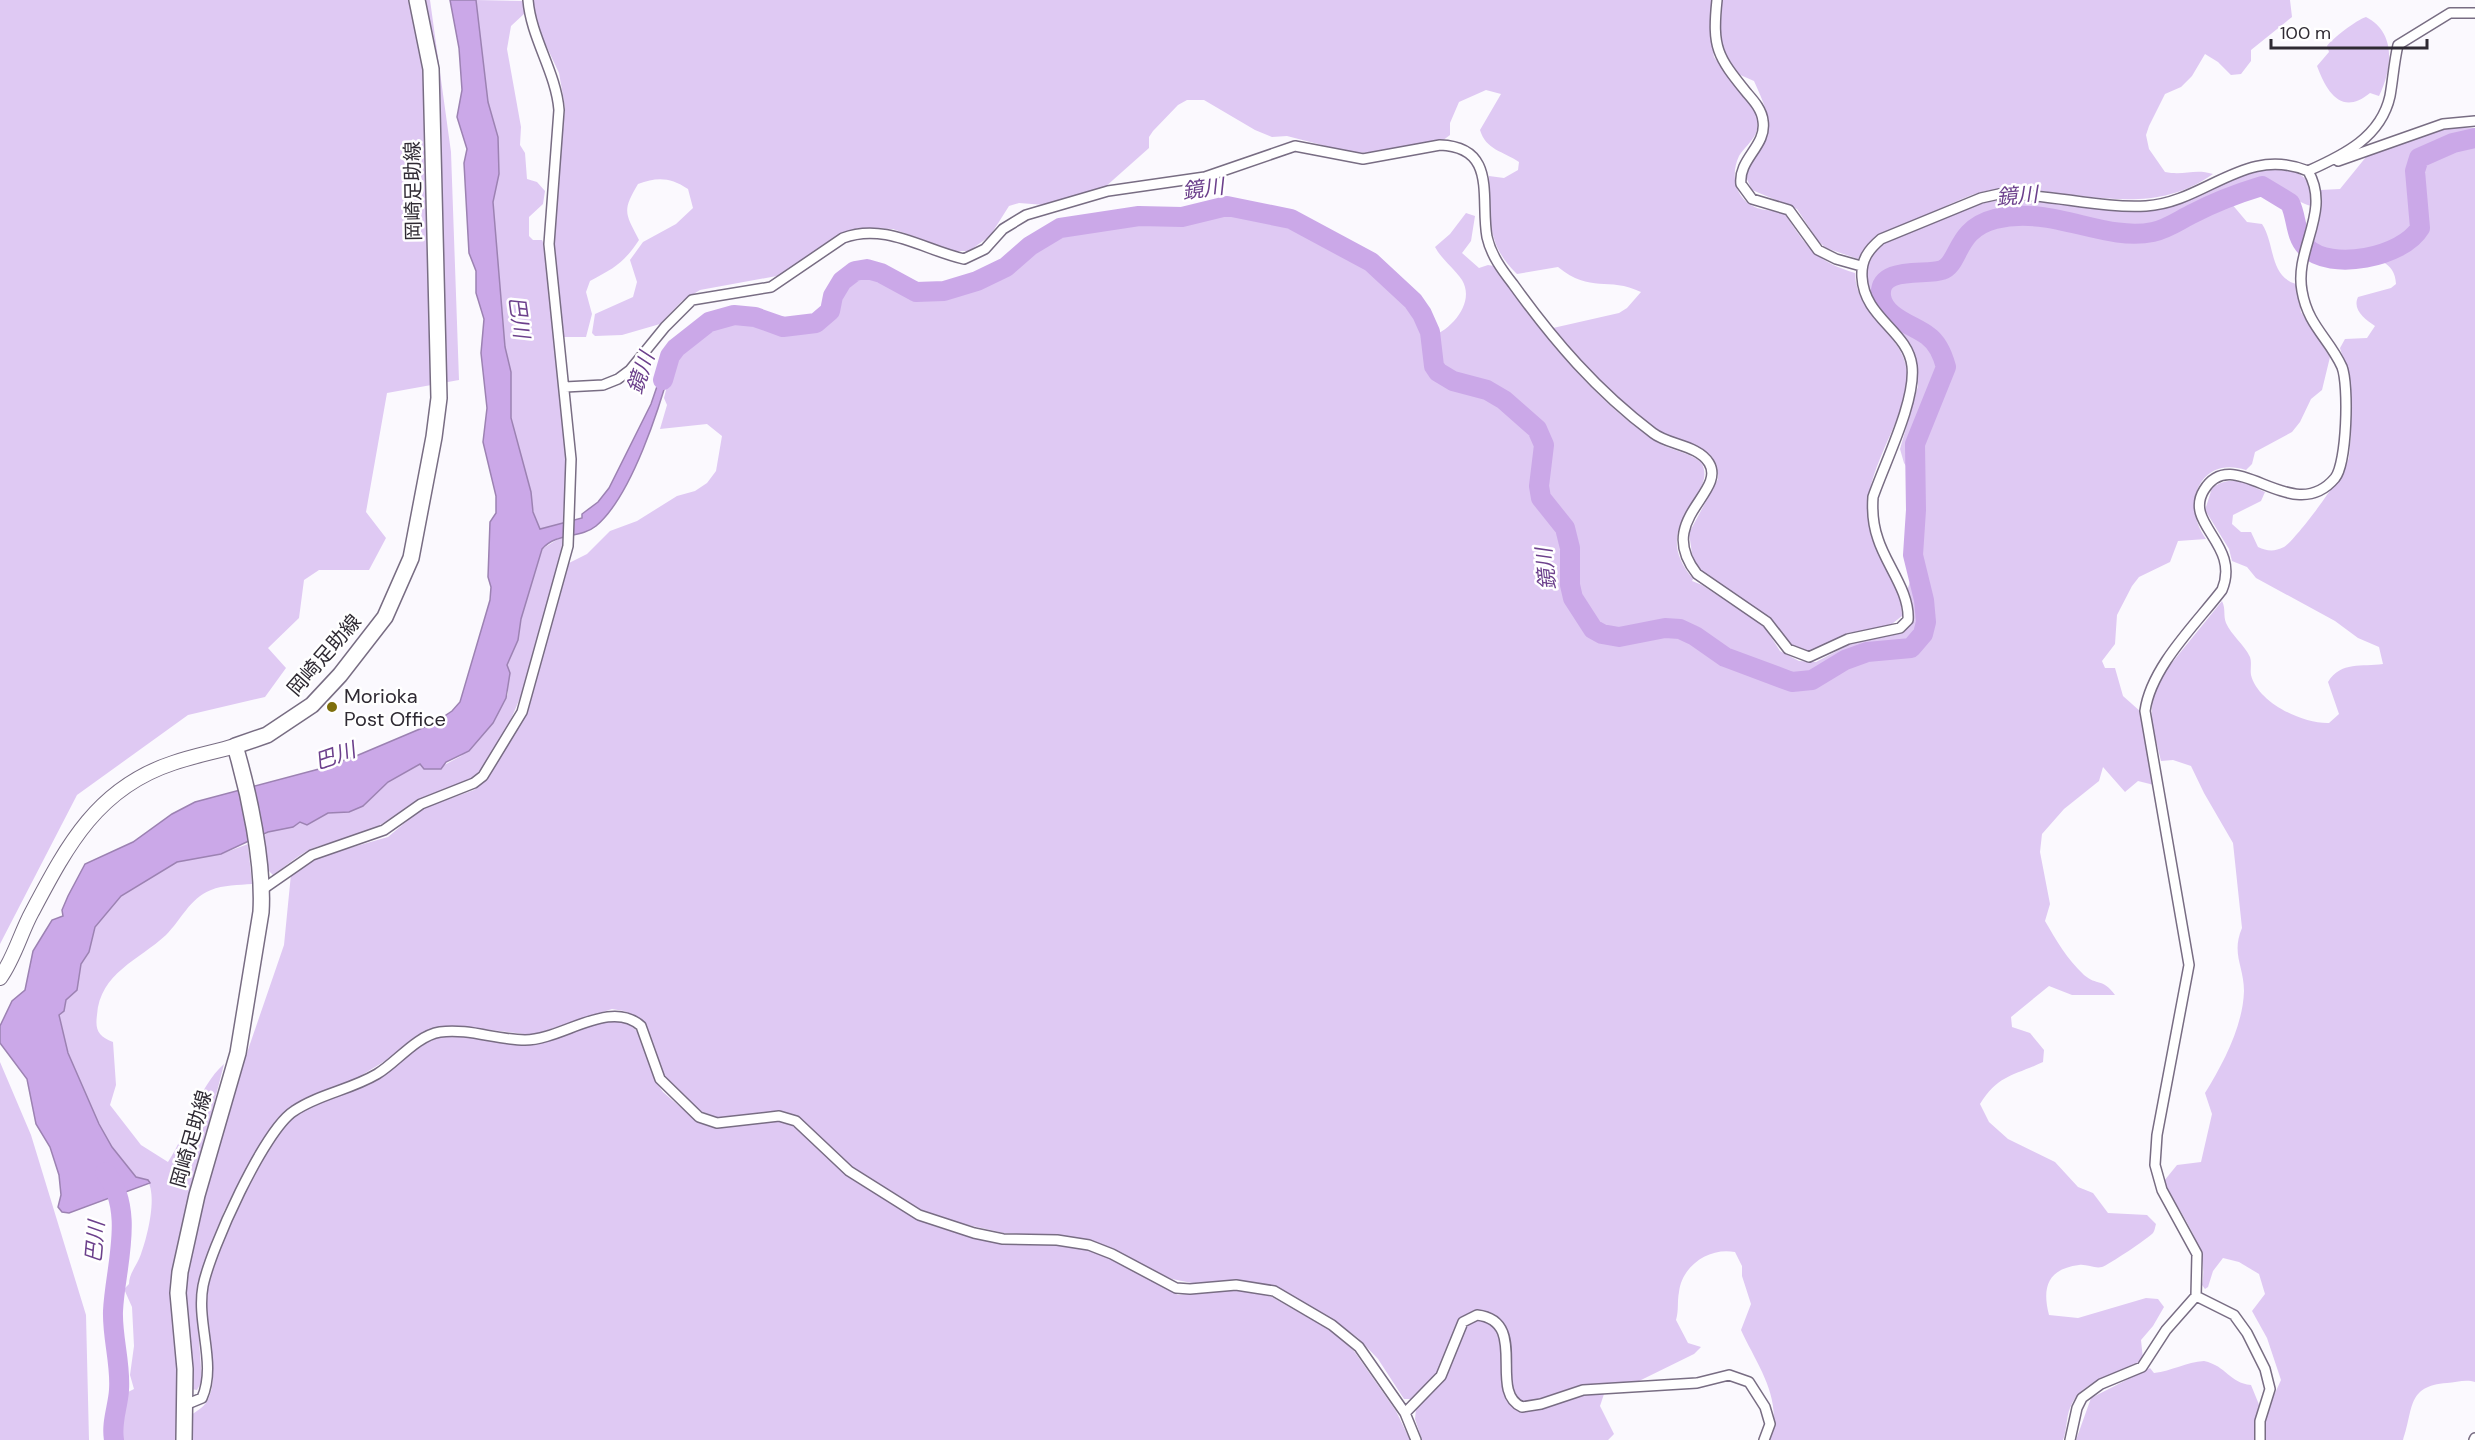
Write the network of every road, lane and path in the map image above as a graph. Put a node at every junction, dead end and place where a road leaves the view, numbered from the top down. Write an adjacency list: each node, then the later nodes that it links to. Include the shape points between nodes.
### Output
1 (417, 0): 9 (main road, 岡崎足助線, via 431,69 439,398 411,558 385,617 340,675 297,717)
2 (528, 0): 8 (street, via 534,30 558,91 549,244)
3 (1717, 0): 7 (street, via 1715,38 1720,58 1763,117 1762,138 1742,166 1741,184 1752,199 1789,210 1818,250 1836,260)
4 (2475, 13): 6 (street, via 2450,13 2398,45 2390,97 2375,131 2333,160)
5 (2475, 121): 6 (street, via 2443,124)
6 (2308, 171): 7 (street, via 2279,162 2259,165 2146,206 2013,194 1981,198 1881,239 1871,247); 12 (street, via 2317,204 2301,277 2310,316 2345,378 2341,468 2318,491 2295,496 2238,474 2226,473 2209,483 2199,507 2226,561 2226,581 2159,671 2145,711 2189,965 2157,1135 2155,1165 2162,1190 2197,1254)
7 (1861, 266): 8 (street, via 1867,302 1904,345 1912,364 1911,391 1873,497 1872,512 1878,538 1906,603 1908,620 1900,628 1848,639 1809,657 1788,649 1767,622 1690,566 1683,531 1711,480 1708,462 1657,436 1617,406 1542,324 1491,250 1485,220 1484,172 1473,158 1452,146 1363,159 1295,146 1205,177 1108,191 1026,215 1003,229 985,249 964,259 891,235 854,234 771,287 692,300 618,380)
8 (565, 387): 10 (street, via 571,459 567,546 522,712 483,776 465,788 421,804 384,830 312,855)
9 (237, 753): 10 (main road, 岡崎足助線); 11 (main road, via 171,763 122,788 87,818 60,860)
10 (263, 889): 13 (main road, 岡崎足助線, via 238,1053 197,1195 180,1272)
11 (0, 978)
12 (2196, 1296): 18 (street, via 2166,1330 2142,1367 2101,1384 2082,1398); 19 (street, via 2234,1315 2265,1370 2270,1389 2260,1421)
13 (186, 1405): 14 (street, via 202,1398 207,1386 201,1318 203,1287 229,1211 276,1131 292,1112 378,1074 425,1037 438,1032 528,1040 604,1016 619,1015 641,1026 660,1079 699,1117 717,1123 779,1116 796,1121 849,1171 919,1215 939,1223 1003,1239 1089,1245 1176,1288 1242,1285 1274,1291 1332,1325 1359,1347); 15 (main road, 岡崎足助線)
14 (1405, 1413): 16 (street); 17 (street, via 1441,1376 1463,1323 1477,1315 1489,1318 1502,1333 1507,1389 1516,1405 1529,1407 1583,1390 1697,1383 1729,1375 1749,1382 1758,1394 1770,1424)
15 (184, 1440)
16 (1416, 1440)
17 (1764, 1440)
18 (2070, 1440)
19 (2260, 1440)

